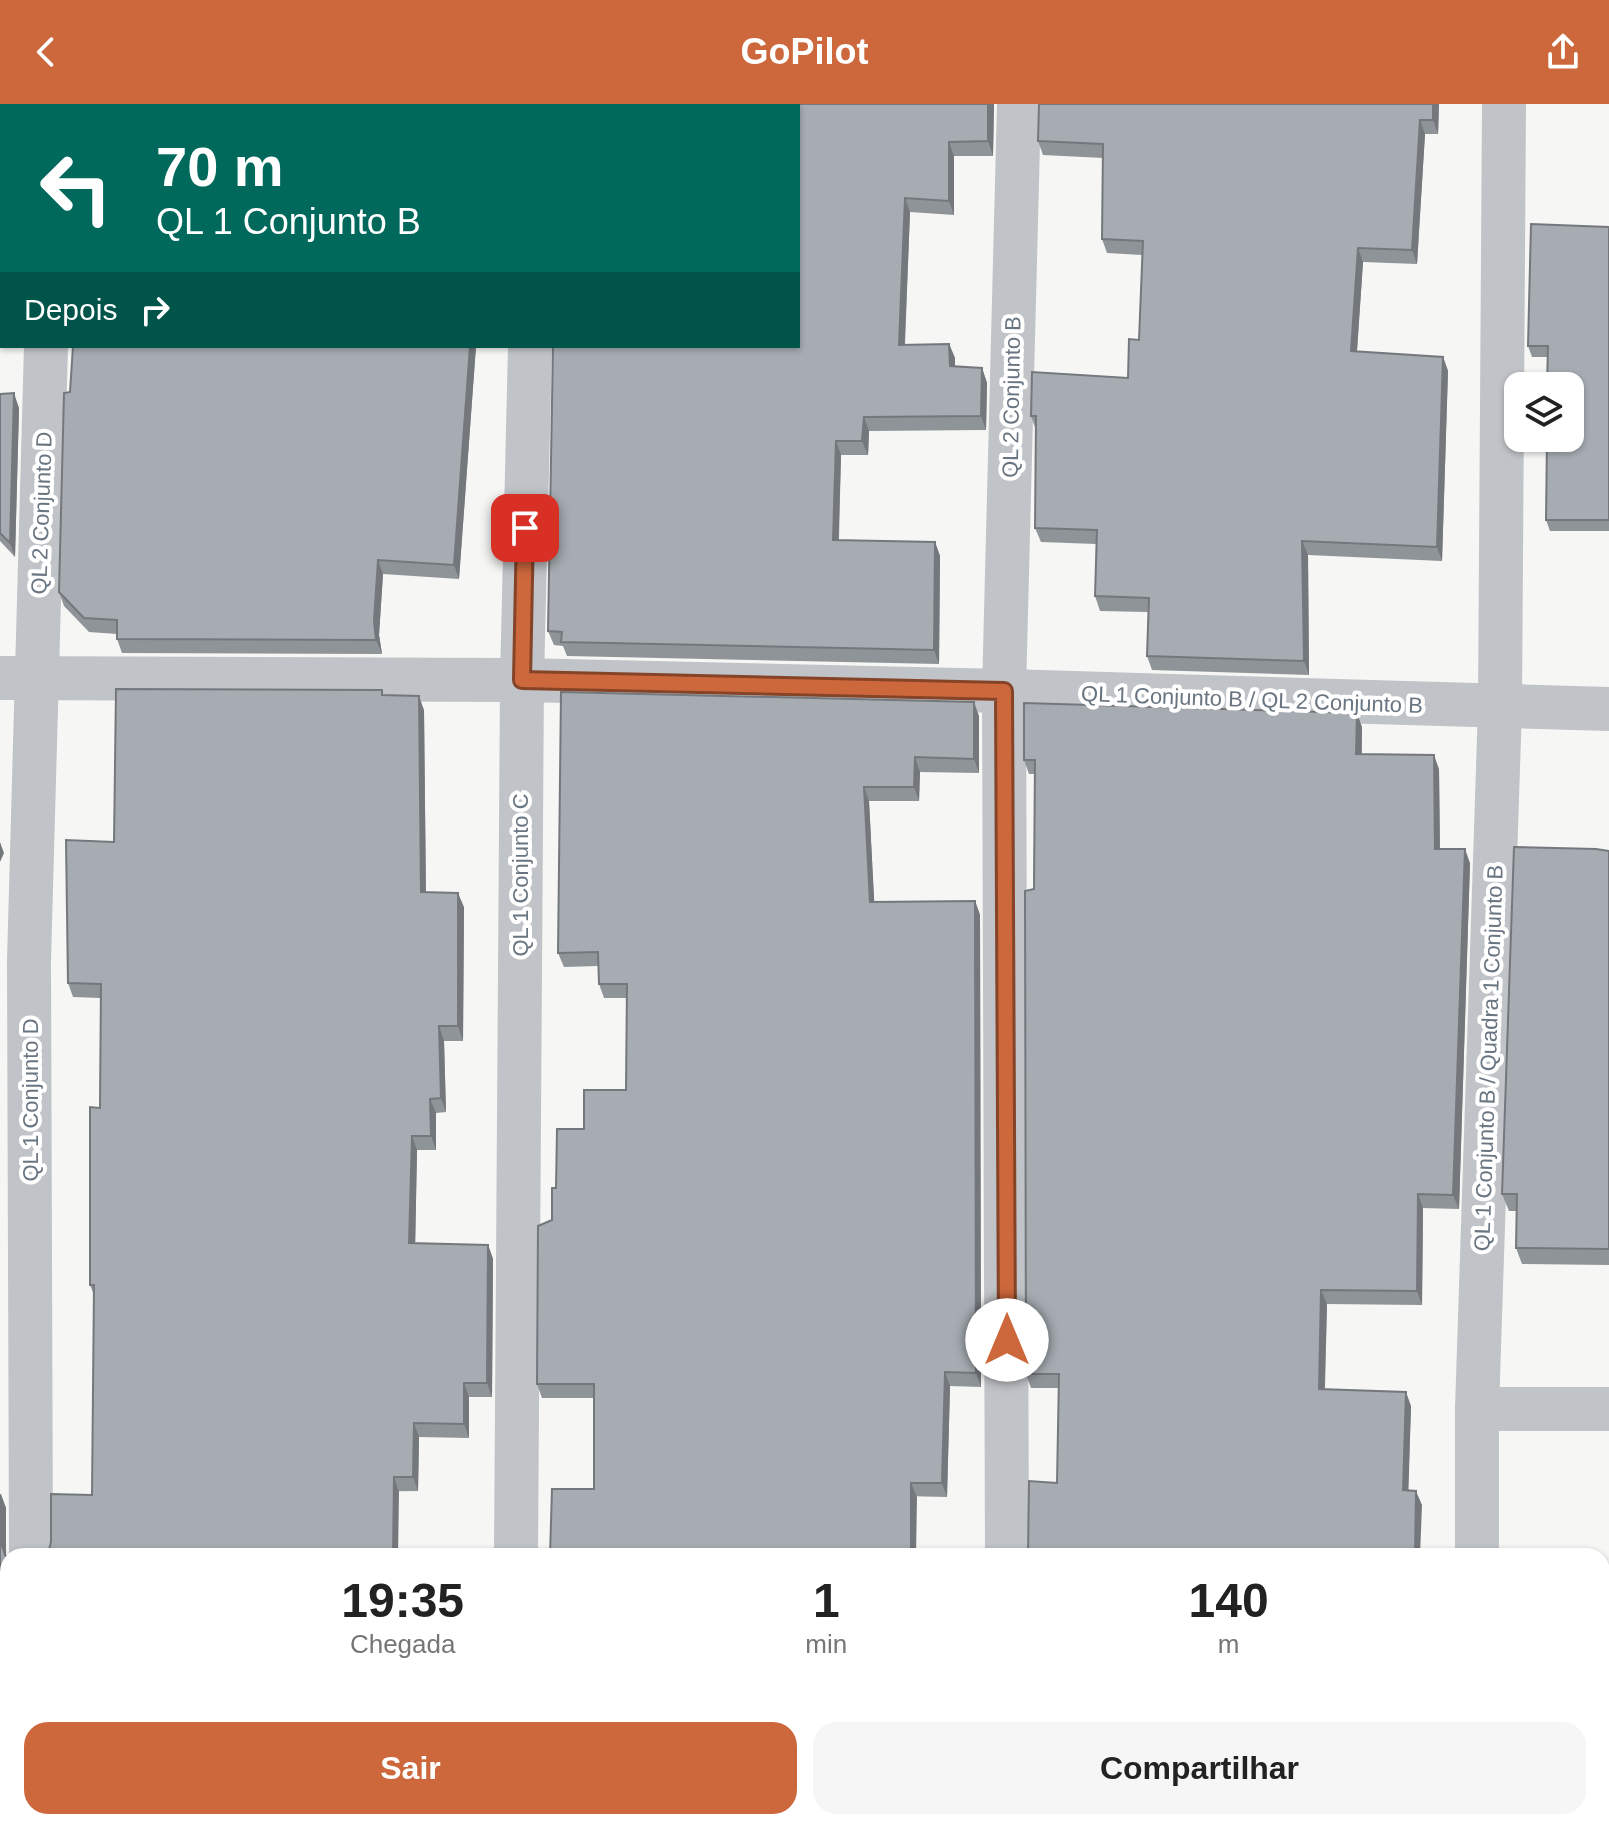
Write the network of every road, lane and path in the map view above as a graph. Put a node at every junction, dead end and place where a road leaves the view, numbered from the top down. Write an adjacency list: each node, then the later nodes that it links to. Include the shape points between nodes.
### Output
1 (1019, 104): 7 (street, QL 2 Conjunto B)
2 (1504, 104): 8 (street, QL 1 Conjunto B / Quadra 1 Conjunto B)
3 (46, 348): 5 (street, QL 2 Conjunto D)
4 (530, 348): 6 (street, QL 1 Conjunto C)
5 (18, 679): 6 (street); 12 (street, QL 1 Conjunto D, via 29,961)
6 (522, 680): 7 (street, QL 1 Conjunto B / QL 2 Conjunto B); 13 (street, QL 1 Conjunto C)
7 (1004, 691): 8 (street, QL 1 Conjunto B / QL 2 Conjunto B); 14 (street, QL 2 Conjunto B)
8 (1500, 707): 9 (street, QL 1 Conjunto B / QL 2 Conjunto B); 10 (street, QL 1 Conjunto B / Quadra 1 Conjunto B)
9 (1609, 709)
10 (1477, 1409): 11 (street); 15 (street, QL 1 Conjunto B / Quadra 1 Conjunto B)
11 (1609, 1409)
12 (31, 1548)
13 (516, 1548)
14 (1007, 1548)
15 (1477, 1548)

